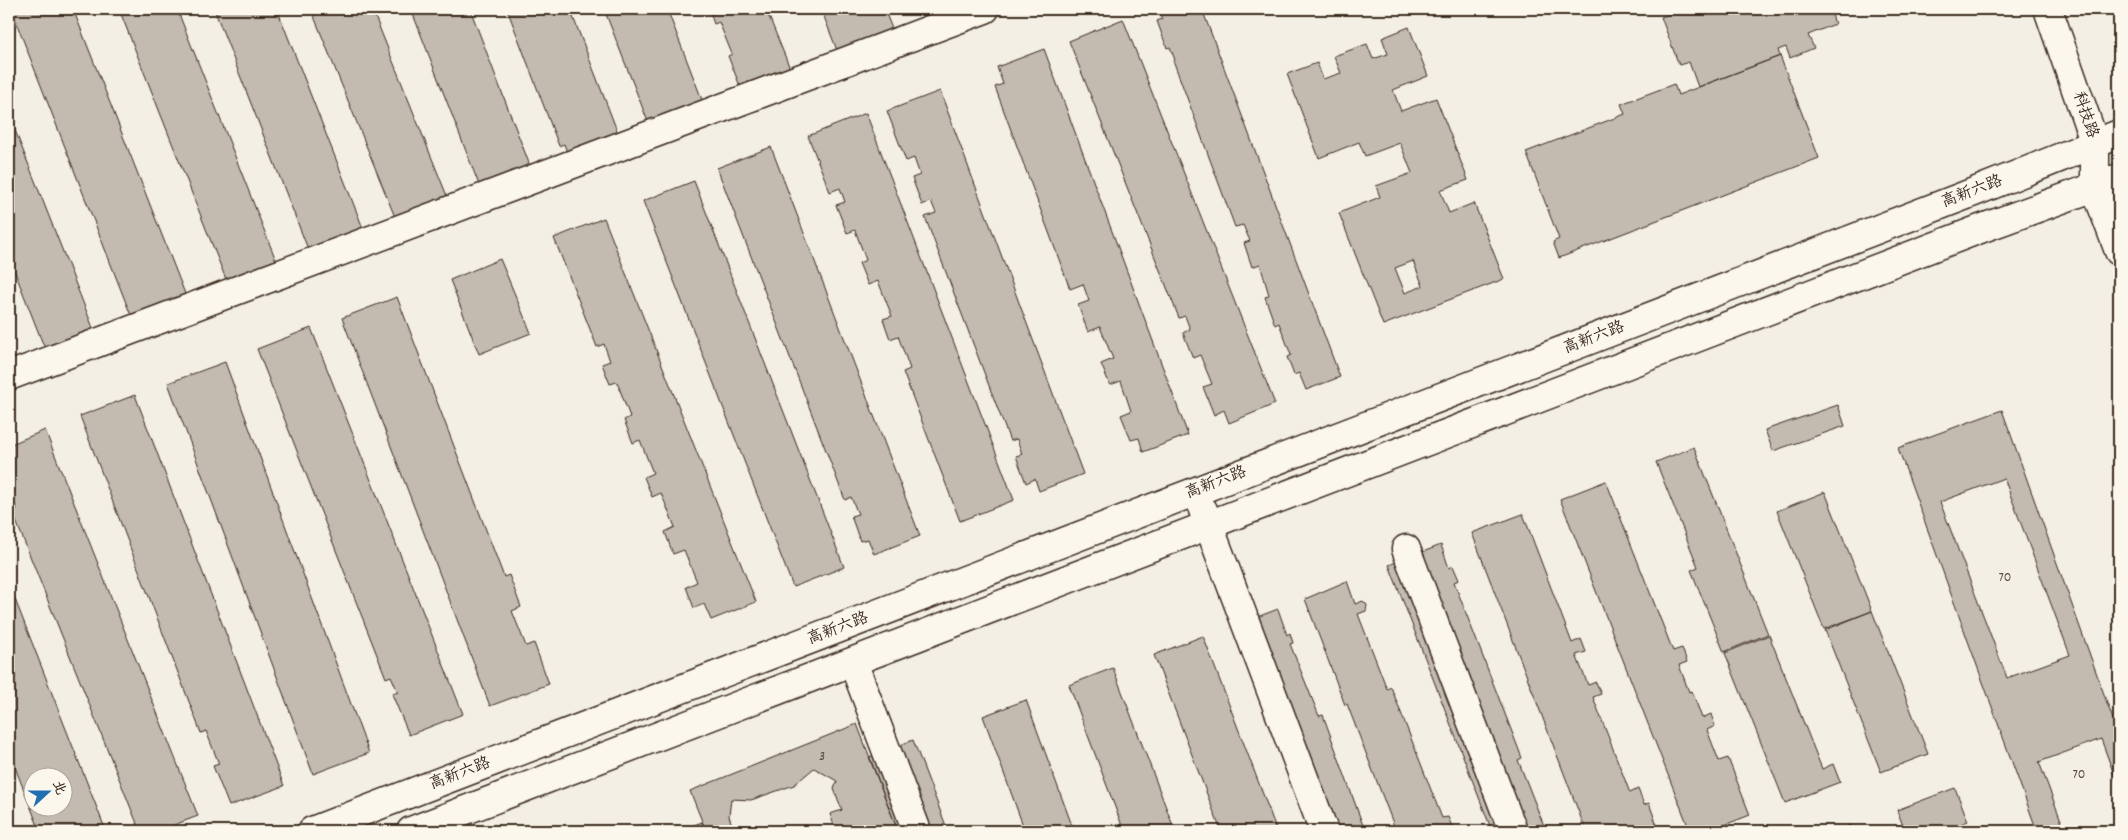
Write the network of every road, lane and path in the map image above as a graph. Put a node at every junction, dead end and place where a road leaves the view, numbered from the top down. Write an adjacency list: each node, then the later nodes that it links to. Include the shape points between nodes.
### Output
1 (985, 9): 6 (street)
2 (2048, 9): 3 (street, 科技路)
3 (2107, 139): 4 (street, 科技路); 7 (street, 高新六路)
4 (2107, 182): 5 (street, 科技路); 8 (street)
5 (2119, 252)
6 (9, 376)
7 (1196, 491): 8 (street); 11 (street, 高新六路)
8 (1209, 526): 10 (street); 14 (street)
9 (1406, 549): 15 (street)
10 (853, 662): 12 (street); 13 (street)
11 (312, 831)
12 (412, 831)
13 (917, 831)
14 (1324, 831)
15 (1513, 831)

